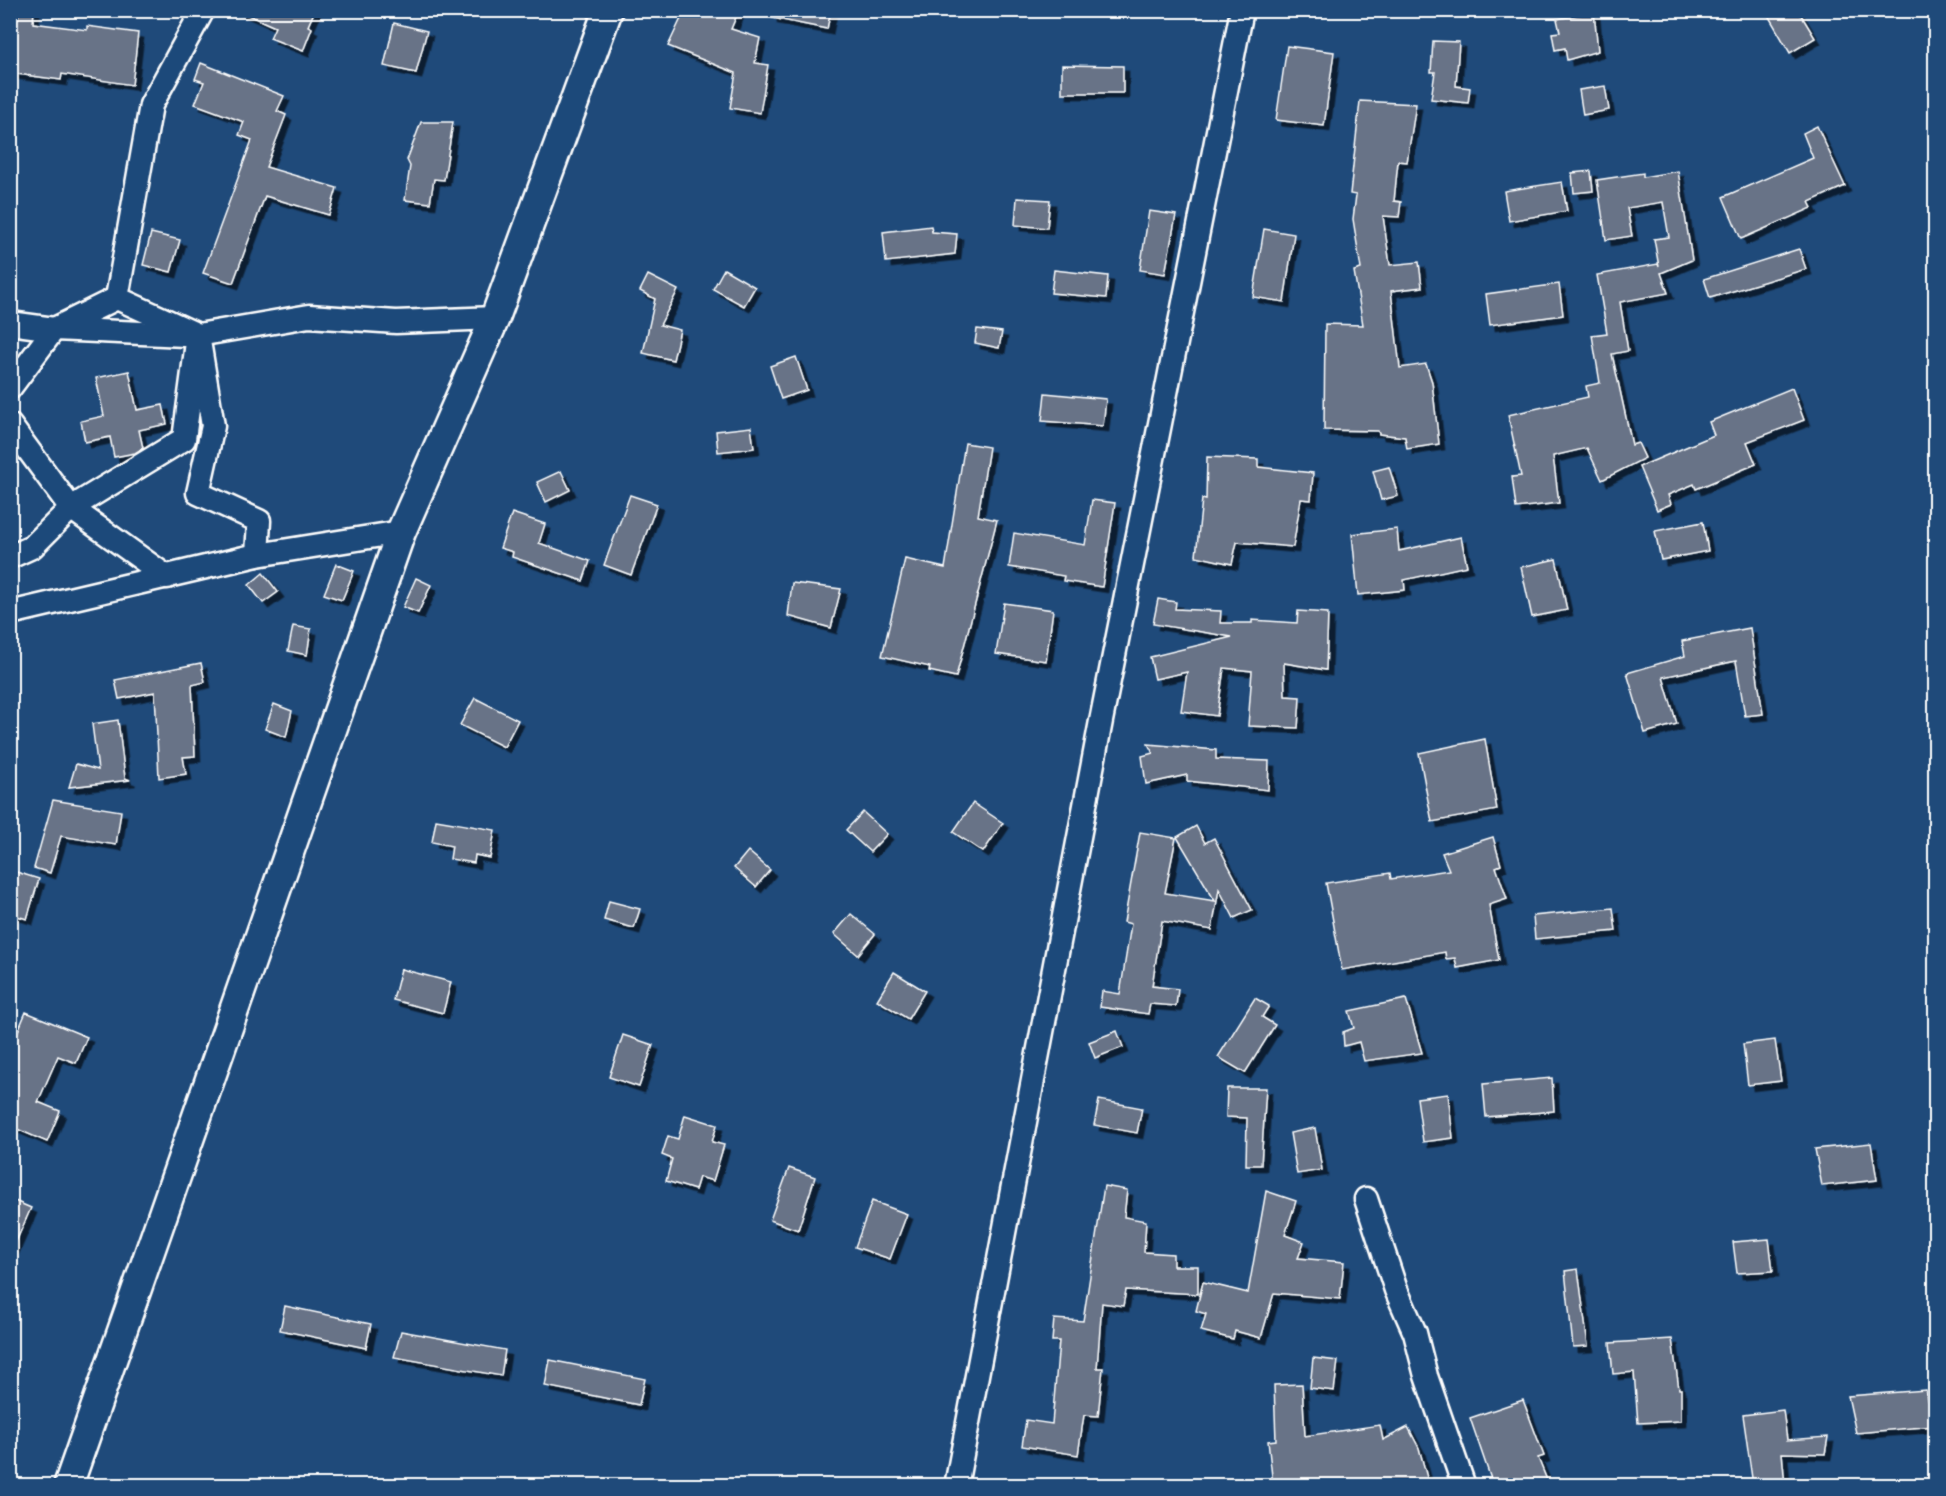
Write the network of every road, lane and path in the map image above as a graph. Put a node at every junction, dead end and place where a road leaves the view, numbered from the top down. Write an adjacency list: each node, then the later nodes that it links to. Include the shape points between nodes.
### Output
1 (202, 10): 4 (street, via 151,105)
2 (608, 10): 5 (street)
3 (1242, 10): 19 (street, via 1101,721)
4 (117, 298): 7 (street); 8 (street)
5 (495, 318): 8 (street, via 396,322 309,316); 12 (street)
6 (10, 323): 7 (street)
7 (54, 329): 8 (street); 9 (street)
8 (198, 335): 11 (street, via 184,439); 13 (street, via 213,426 198,494 259,521)
9 (10, 388)
10 (12, 425): 11 (street)
11 (71, 508): 14 (street, via 32,547); 15 (street)
12 (401, 532): 13 (street); 18 (street)
13 (257, 555): 15 (street)
14 (10, 557)
15 (167, 577): 16 (street)
16 (10, 613)
17 (1366, 1198): 20 (street)
18 (68, 1485)
19 (956, 1485)
20 (1464, 1485)

